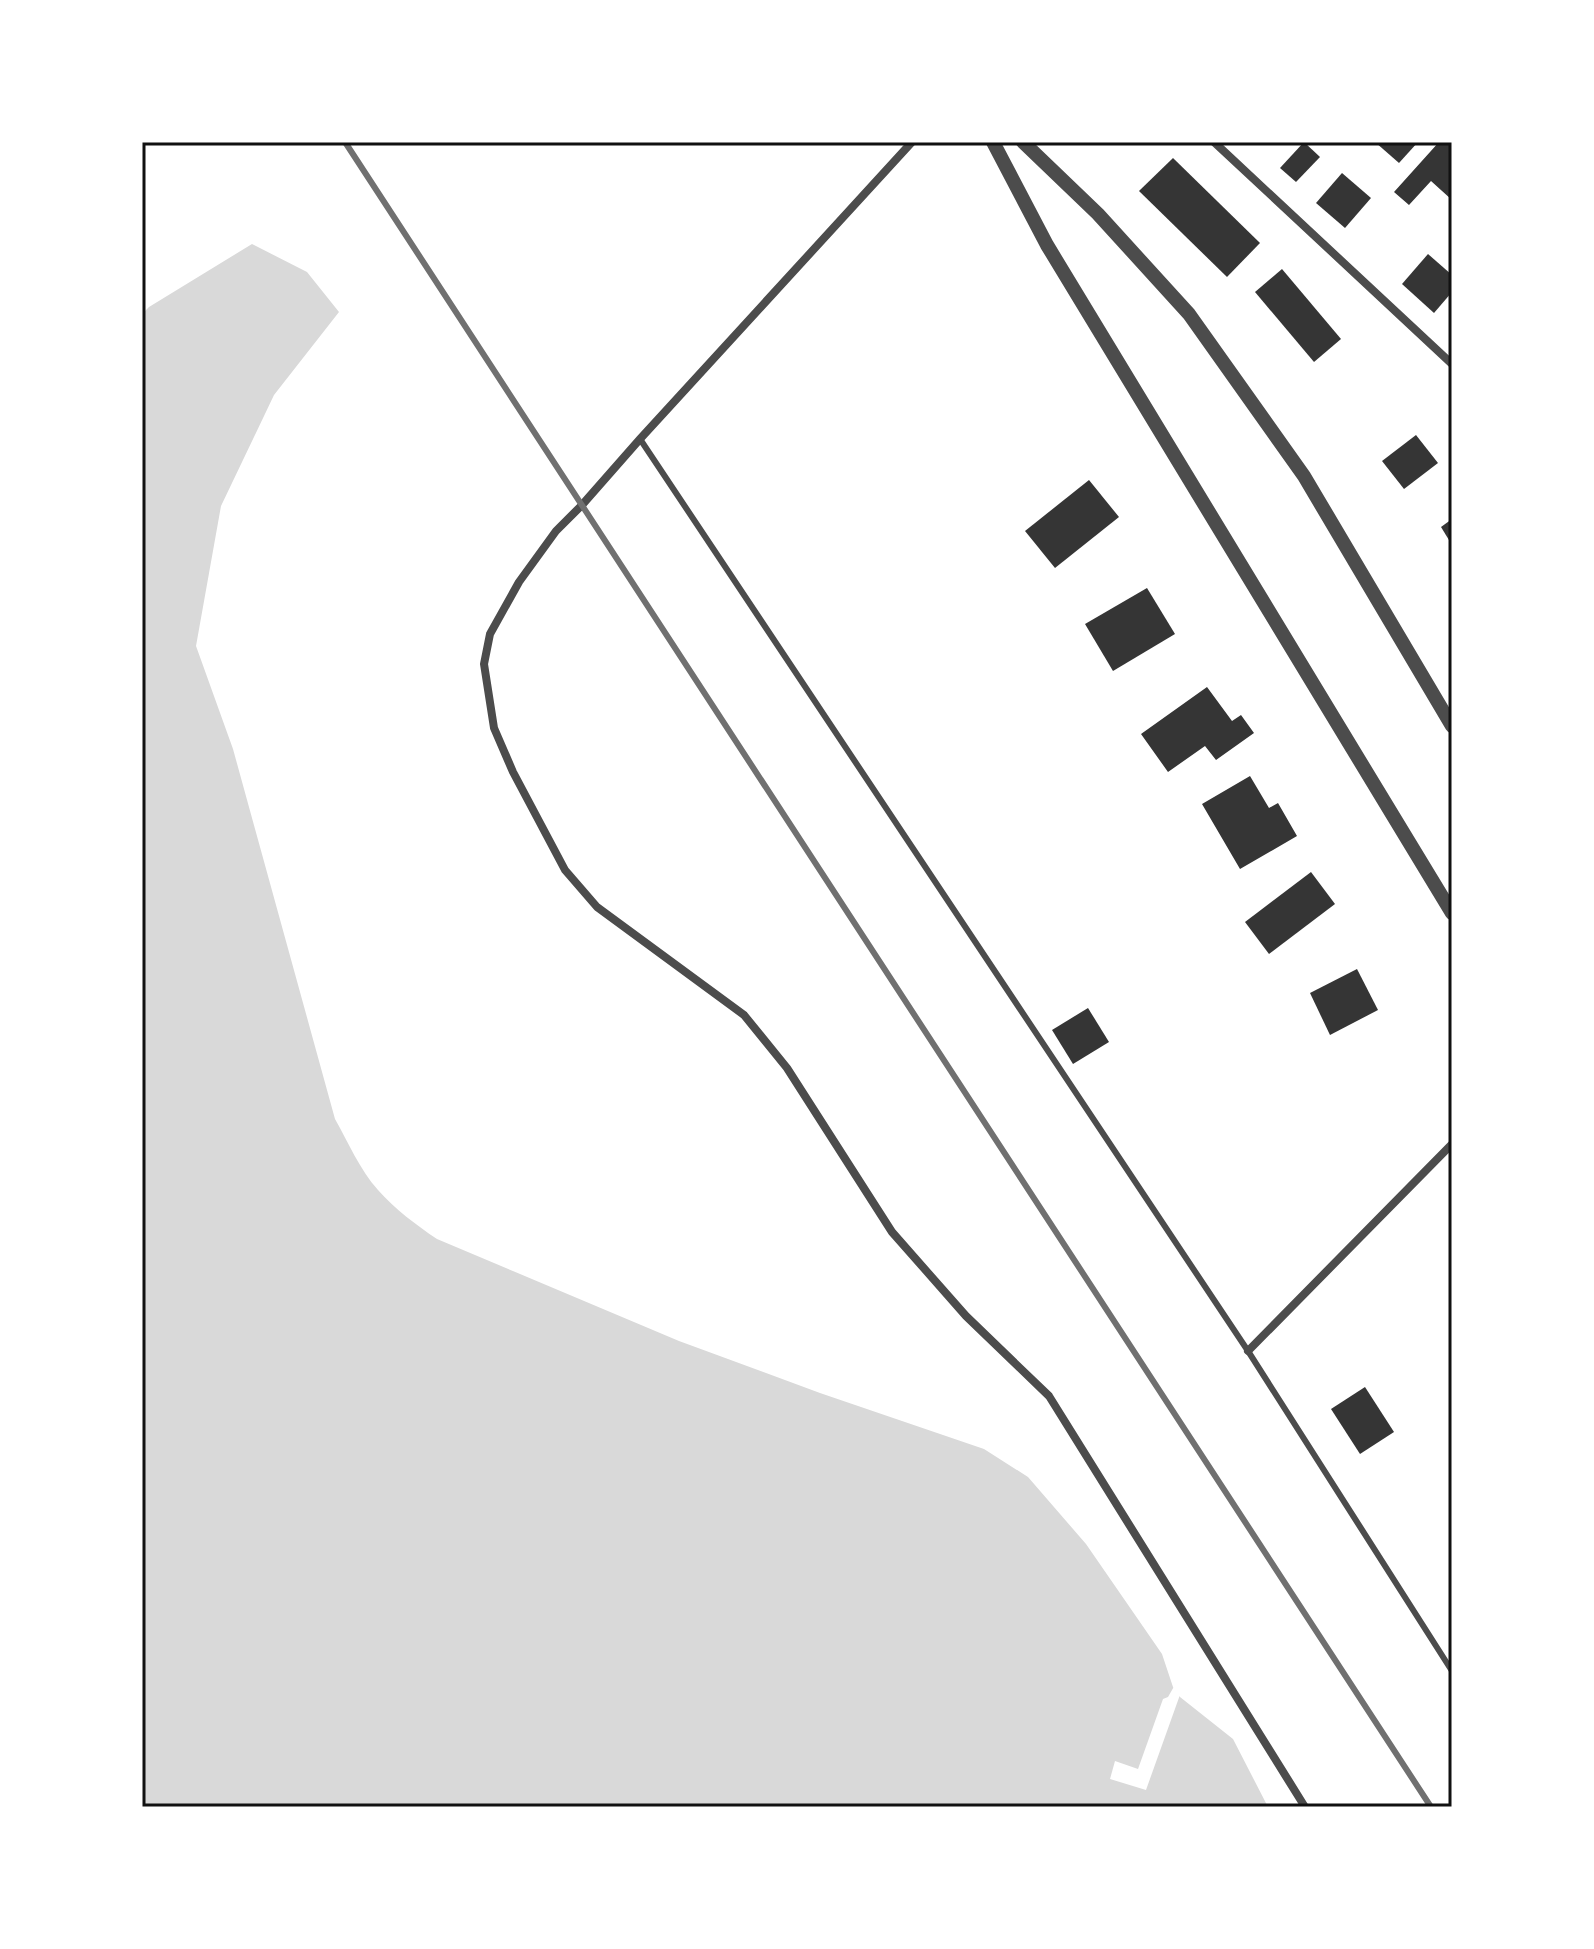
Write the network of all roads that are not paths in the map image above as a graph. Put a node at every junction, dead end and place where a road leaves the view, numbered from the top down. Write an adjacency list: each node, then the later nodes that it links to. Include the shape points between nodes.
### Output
1 (912, 142): 6 (street)
2 (993, 142): 8 (street, via 1047,245)
3 (1023, 142): 7 (street, via 1189,314 1304,476)
4 (1214, 142): 5 (street)
5 (1452, 364)
6 (640, 439): 10 (lane); 12 (street, via 556,531 490,634 484,664 494,728 513,772 565,870 597,907 744,1015 787,1068 892,1232 966,1316 1049,1396)
7 (1452, 726)
8 (1452, 913)
9 (1452, 1144): 10 (street)
10 (1248, 1351): 11 (lane)
11 (1452, 1671)
12 (1305, 1807)

